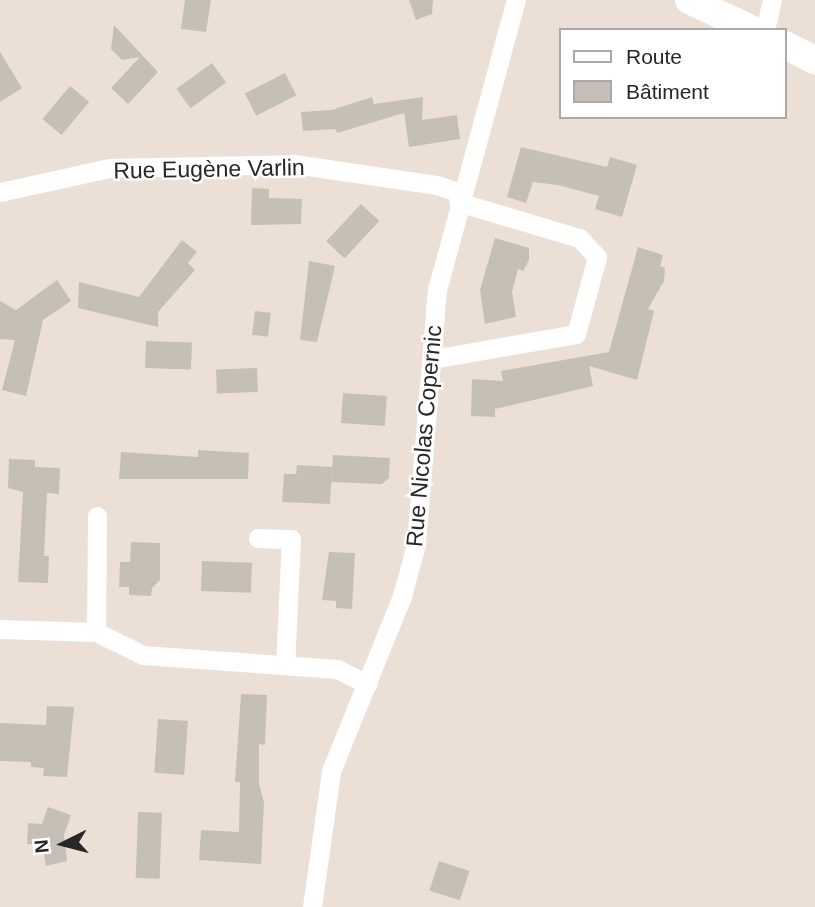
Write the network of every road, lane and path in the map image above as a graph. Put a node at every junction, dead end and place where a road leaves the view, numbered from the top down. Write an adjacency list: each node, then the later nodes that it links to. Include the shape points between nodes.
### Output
1 (516, 0): 9 (street, Rue Nicolas Copernic)
2 (689, 0): 4 (street)
3 (772, 0): 5 (street)
4 (749, 28)
5 (765, 28)
6 (787, 46): 7 (street)
7 (815, 60)
8 (0, 192): 9 (street, Rue Eugène Varlin, via 109,168 294,164 437,185)
9 (459, 198): 10 (street, Rue Nicolas Copernic, via 438,290); 10 (street, Rue Eugène Varlin, via 579,238 597,257 576,334)
10 (432, 359): 16 (street, Rue Nicolas Copernic, via 416,544)
11 (97, 516): 14 (street)
12 (258, 538): 15 (street, via 291,539)
13 (0, 629): 14 (street)
14 (96, 632): 15 (street, via 143,655)
15 (285, 665): 16 (street, via 337,669)
16 (368, 684): 17 (street, Rue Nicolas Copernic, via 331,771)
17 (312, 907)

